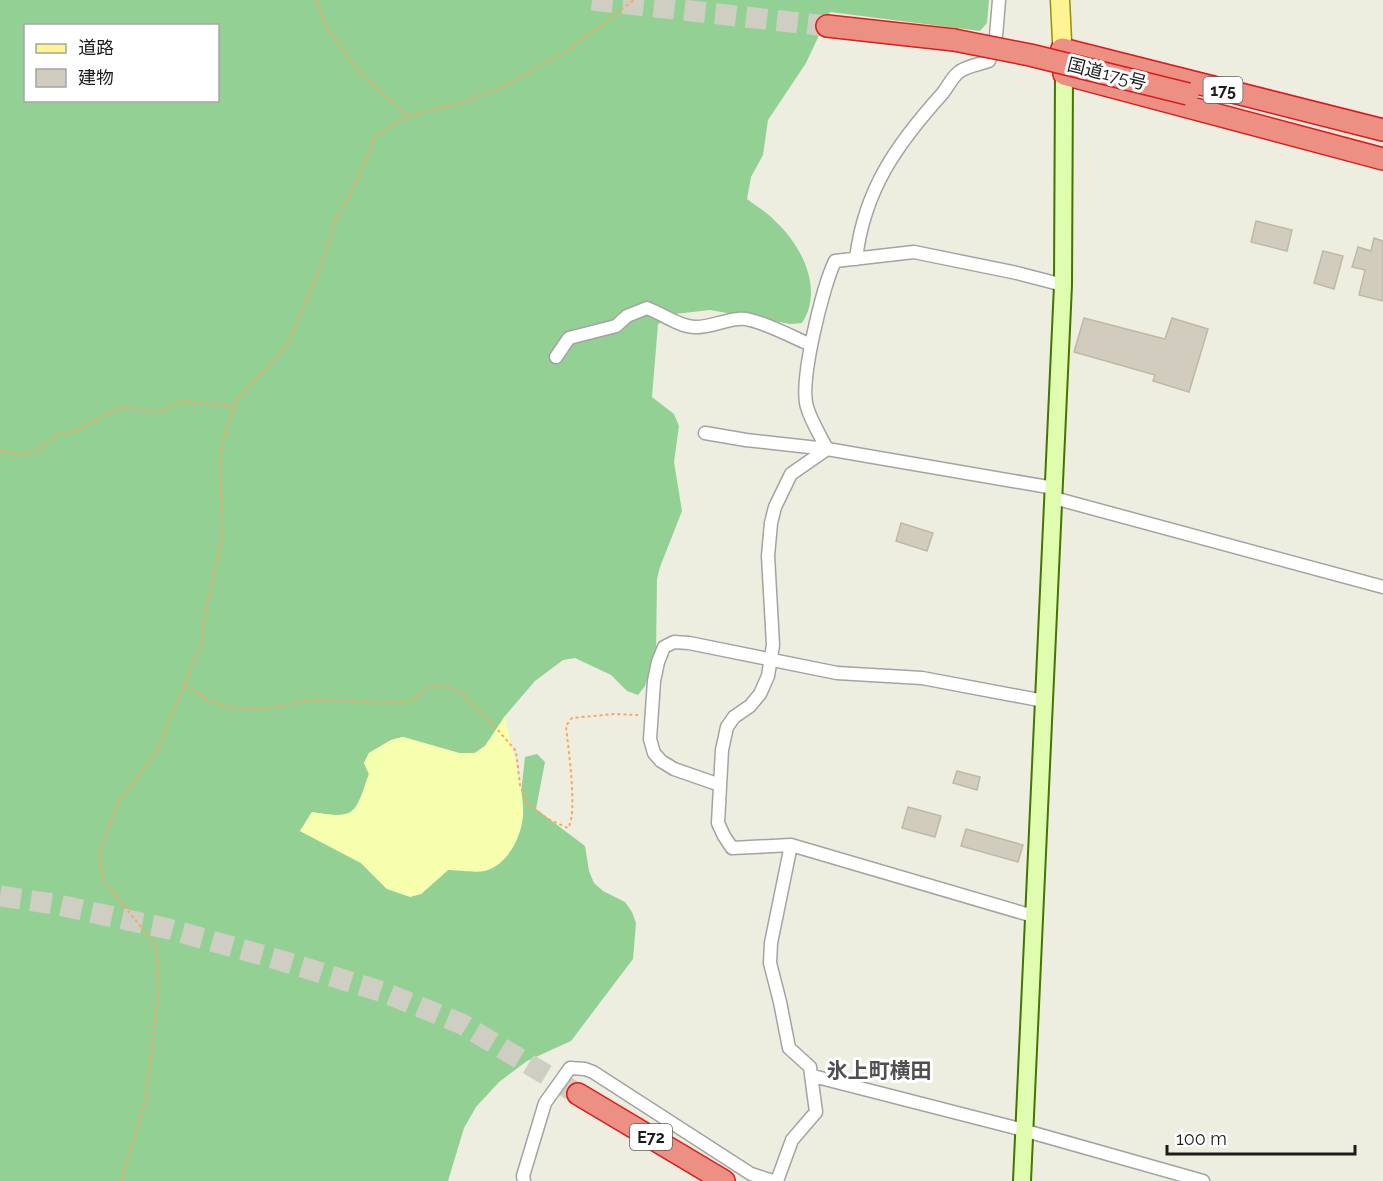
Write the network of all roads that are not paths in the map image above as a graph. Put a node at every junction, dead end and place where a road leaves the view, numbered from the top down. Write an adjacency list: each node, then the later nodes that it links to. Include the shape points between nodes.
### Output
1 (999, 0): 9 (street, via 989,61 959,71 894,152 870,200)
2 (1060, 0): 4 (main road)
3 (826, 26): 7 (highway, 国道175号 / 175, bridge, via 954,40 1030,55)
4 (1062, 49): 5 (main road); 6 (highway, 175)
5 (1064, 74): 8 (highway, 175); 10 (street)
6 (1383, 130)
7 (1383, 145)
8 (1383, 159)
9 (856, 259): 10 (street, via 914,252); 11 (street, via 835,261 827,277)
10 (1063, 285): 15 (street)
11 (812, 345): 12 (street, via 748,319 682,326 647,308 627,315 616,326 569,338); 14 (street, via 806,405)
12 (556, 357)
13 (705, 433): 14 (street)
14 (827, 449): 15 (street); 17 (street, via 791,474 775,507 768,556)
15 (1054, 493): 16 (street); 18 (street)
16 (1383, 587)
17 (771, 661): 18 (street, via 837,674 922,678); 19 (street, via 760,694 727,727); 19 (street, via 689,643 674,642 664,647 654,681 650,739 654,753 674,769)
18 (1044, 701): 21 (street)
19 (720, 785): 20 (street, via 718,823 732,848)
20 (791, 845): 21 (street); 22 (street, via 770,963 789,1048 810,1067)
21 (1034, 916): 24 (street)
22 (813, 1076): 24 (street); 27 (street, via 816,1112 792,1140)
23 (578, 1094): 26 (highway, E72)
24 (1024, 1131): 28 (street); 29 (street)
25 (524, 1181): 27 (street, via 545,1103 570,1068 593,1072 752,1174)
26 (724, 1181)
27 (775, 1181)
28 (1022, 1181)
29 (1203, 1181)

